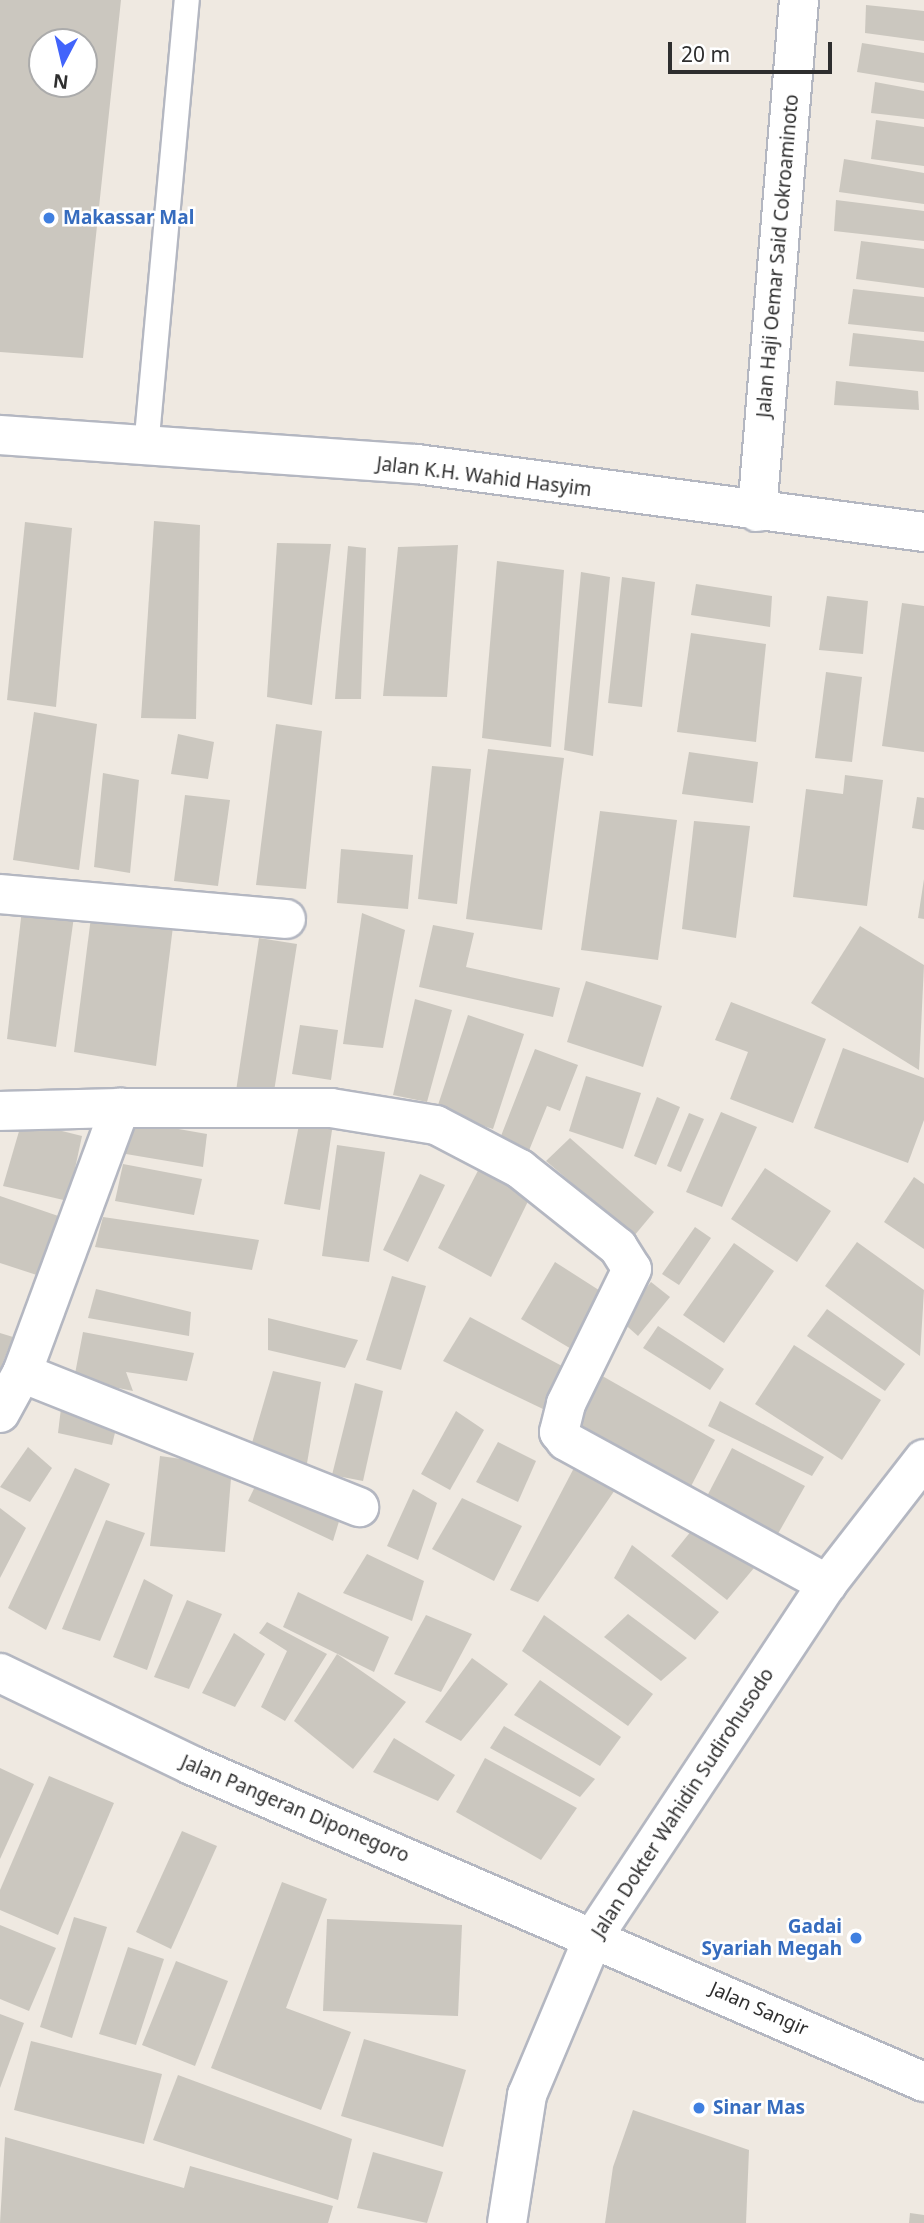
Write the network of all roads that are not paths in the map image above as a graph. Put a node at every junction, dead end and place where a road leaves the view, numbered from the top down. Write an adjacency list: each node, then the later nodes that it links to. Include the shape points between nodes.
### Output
1 (187, 0): 4 (lane)
2 (799, 0): 5 (street, Jalan Haji Oemar Said Cokroaminoto)
3 (0, 435): 4 (street, Jalan K.H. Wahid Hasyim)
4 (146, 447): 5 (street, Jalan K.H. Wahid Hasyim, via 418,464)
5 (757, 512): 6 (street, Jalan K.H. Wahid Hasyim)
6 (924, 532)
7 (0, 894): 8 (street)
8 (286, 919)
9 (120, 1108): 10 (street); 11 (street); 15 (street, via 331,1108 436,1125 520,1170 618,1247 632,1269 566,1404 559,1432)
10 (0, 1111)
11 (22, 1373): 12 (street); 14 (street)
12 (0, 1413)
13 (924, 1459): 15 (street, Jalan Dokter Wahidin Sudirohusodo)
14 (359, 1507)
15 (827, 1584): 17 (street, Jalan Dokter Wahidin Sudirohusodo)
16 (0, 1673): 17 (street, Jalan Pangeran Diponegoro, via 191,1765)
17 (594, 1936): 18 (street, Jalan Sangir); 19 (street, Jalan Dokter Wahidin Sudirohusodo, via 527,2095)
18 (924, 2082)
19 (507, 2223)

